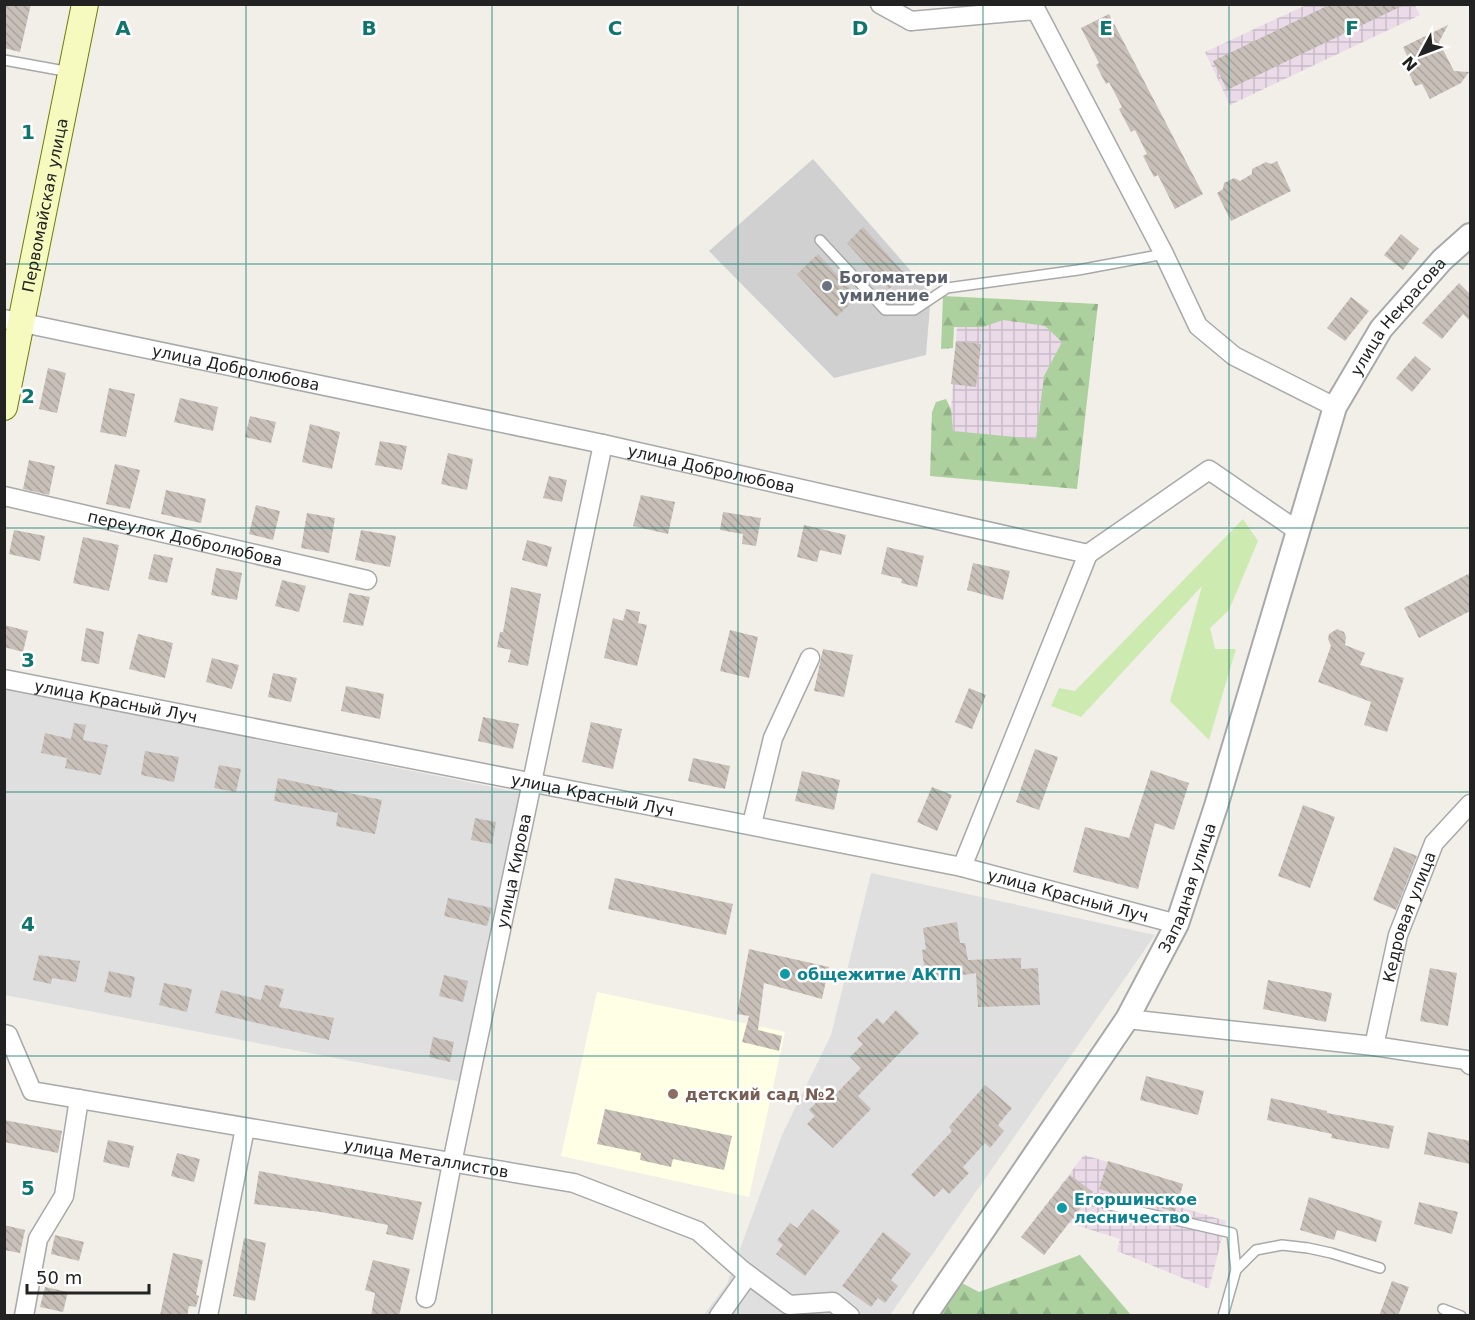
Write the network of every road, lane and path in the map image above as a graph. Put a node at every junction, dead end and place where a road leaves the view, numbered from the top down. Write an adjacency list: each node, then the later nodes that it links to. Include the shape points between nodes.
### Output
1 (85, 4): 6 (main road, Первомайская улица)
2 (880, 4): 4 (street)
3 (923, 4): 4 (street)
4 (911, 21): 9 (street, via 1036,10)
5 (4, 60): 6 (lane)
6 (71, 72): 10 (main road, Первомайская улица)
7 (1470, 235): 12 (street, улица Некрасова, via 1442,260 1381,329)
8 (820, 240): 9 (lane, via 885,310 914,310 947,288)
9 (1164, 254): 12 (street, via 1198,326 1234,356)
10 (13, 321): 11 (main road, Первомайская улица); 13 (street, улица Добролюбова)
11 (4, 407)
12 (1335, 408): 15 (street, Западная улица)
13 (603, 444): 16 (street, улица Добролюбова); 20 (street, улица Кирова)
14 (4, 496): 17 (street, переулок Добролюбова)
15 (1298, 531): 16 (street, via 1209,470); 24 (street, Западная улица)
16 (1088, 554): 23 (street)
17 (367, 579)
18 (810, 658): 22 (street, via 773,738)
19 (4, 679): 20 (street, улица Красный Луч)
20 (533, 782): 22 (street, улица Красный Луч); 31 (street, улица Кирова)
21 (1470, 804): 27 (street, Кедровая улица, via 1434,843 1430,853 1398,935)
22 (752, 824): 23 (street, улица Красный Луч)
23 (962, 867): 24 (street, улица Красный Луч)
24 (1177, 924): 25 (street, Западная улица)
25 (1127, 1019): 27 (street); 42 (street, Западная улица)
26 (4, 1034): 29 (street, улица Металлистов, via 8,1035 32,1091)
27 (1374, 1046): 28 (street, via 1466,1060)
28 (1470, 1065)
29 (79, 1099): 30 (street, улица Металлистов); 38 (street, via 64,1196 38,1239)
30 (245, 1128): 31 (street, улица Металлистов); 39 (street)
31 (452, 1163): 35 (street, улица Металлистов, via 574,1183 698,1231); 36 (street, улица Кирова)
32 (1106, 1204): 34 (lane, via 1232,1233)
33 (1380, 1268): 34 (lane, via 1331,1253 1282,1245 1256,1250)
34 (1236, 1270): 43 (lane)
35 (748, 1275): 40 (street); 41 (street, улица Металлистов, via 789,1305 833,1302)
36 (426, 1298)
37 (1443, 1309): 44 (lane)
38 (24, 1316)
39 (208, 1316)
40 (719, 1316)
41 (850, 1316)
42 (925, 1316)
43 (1223, 1316)
44 (1461, 1316)

